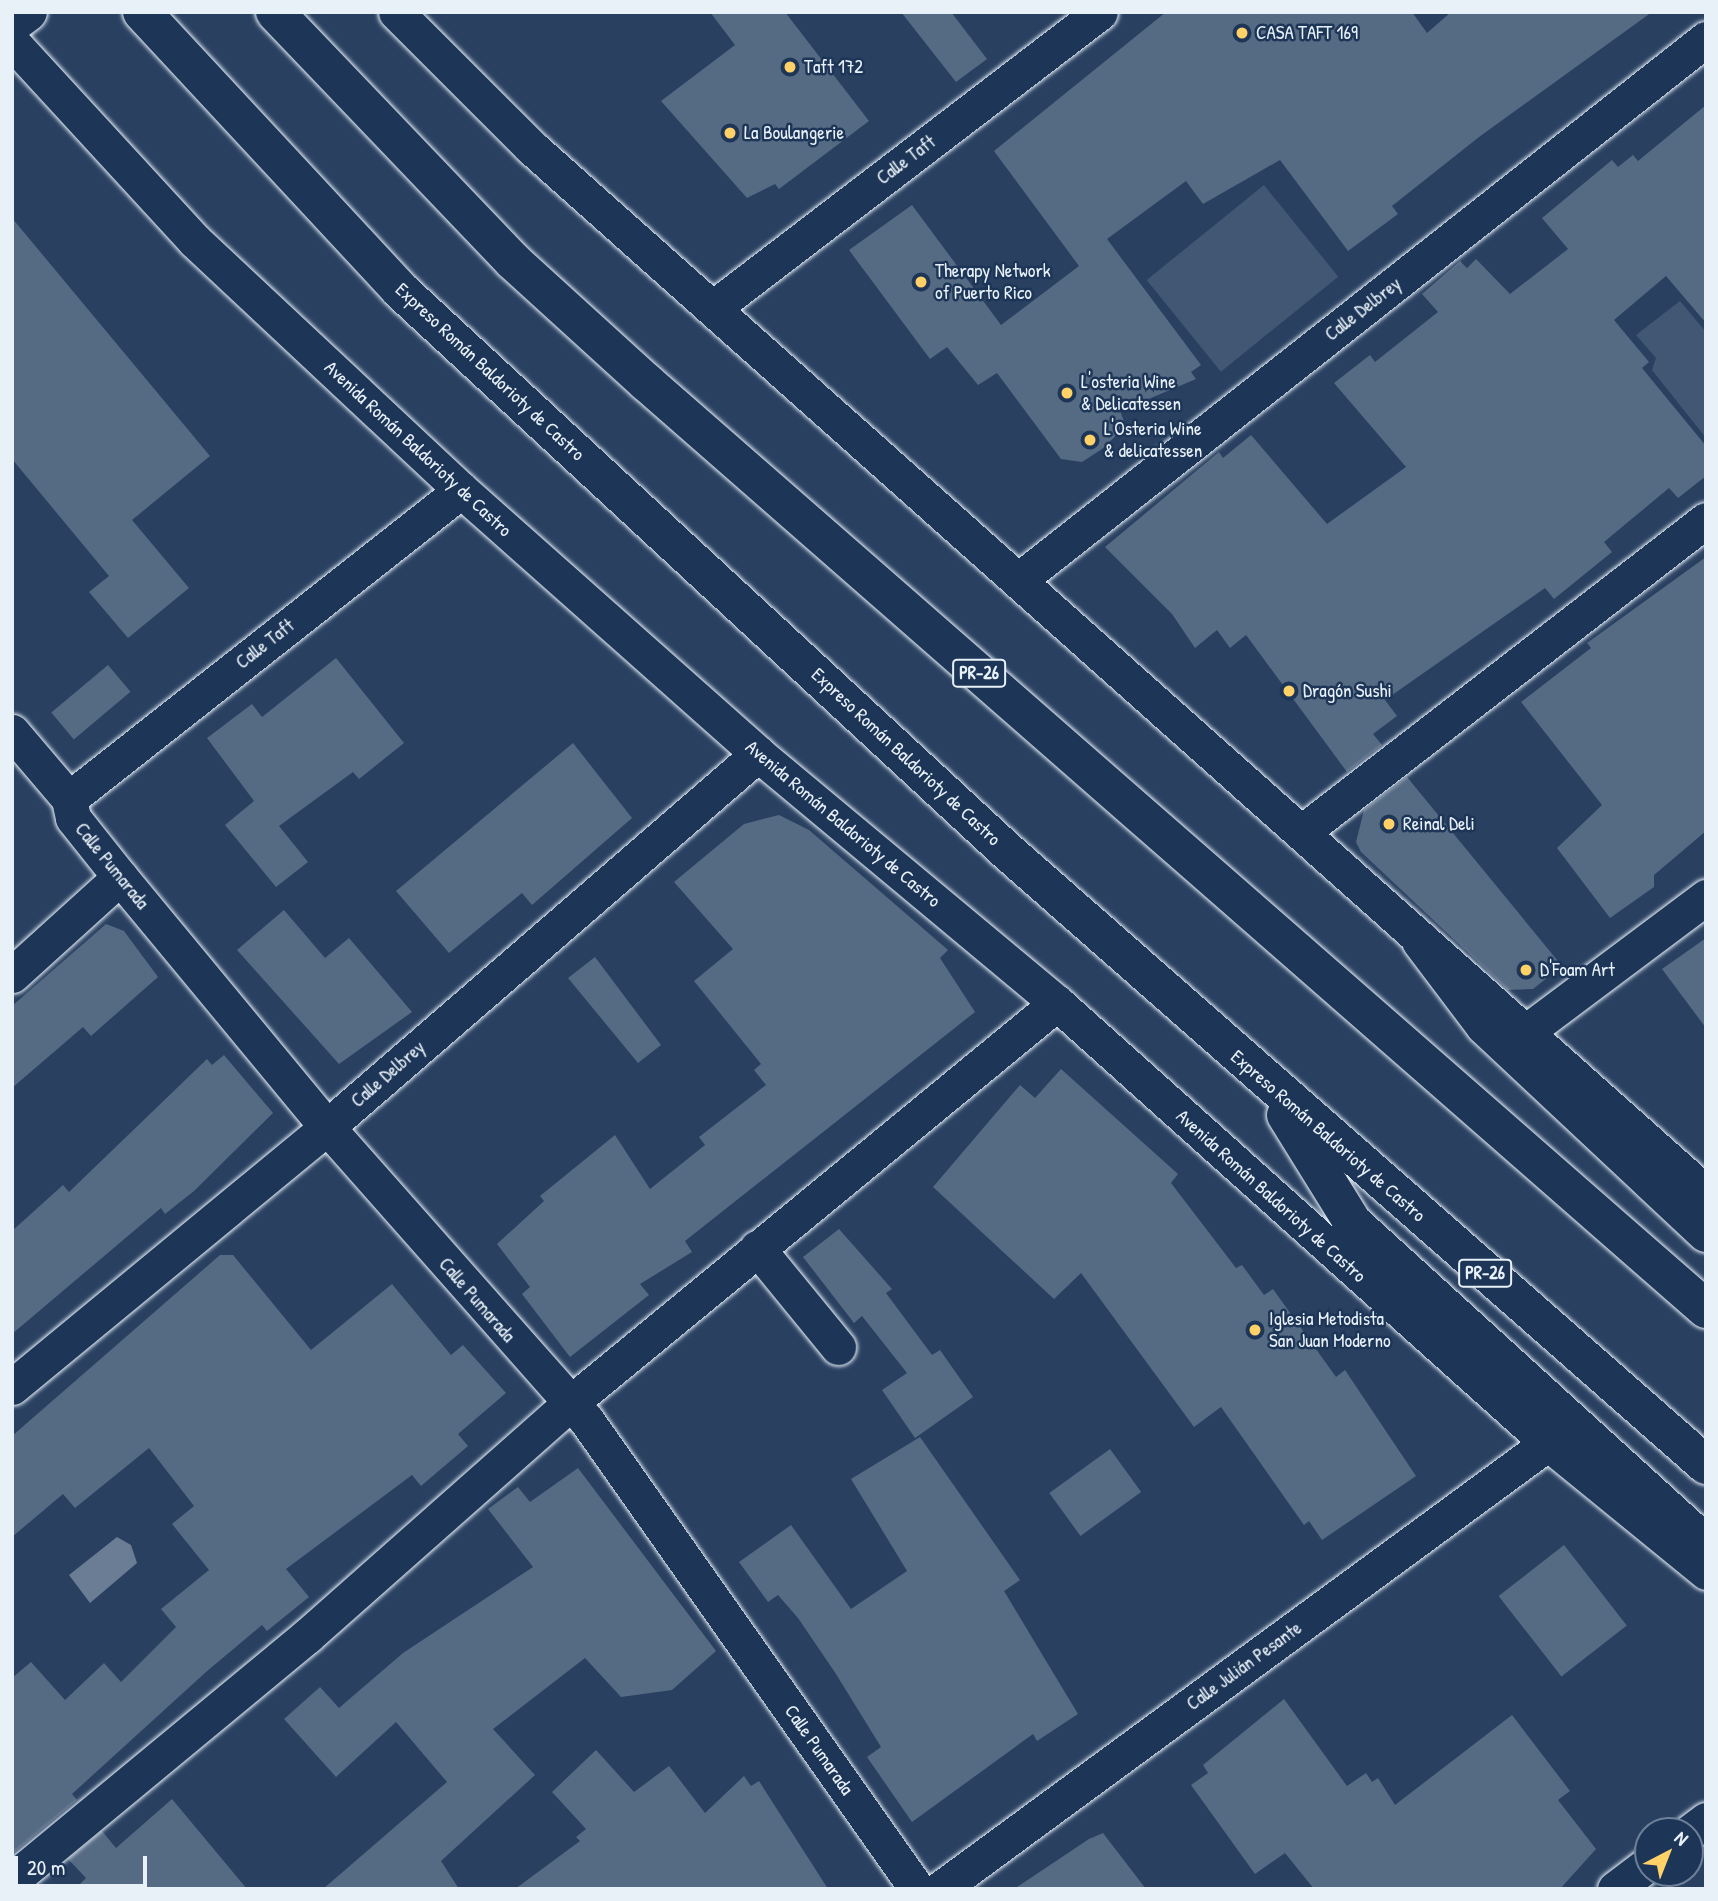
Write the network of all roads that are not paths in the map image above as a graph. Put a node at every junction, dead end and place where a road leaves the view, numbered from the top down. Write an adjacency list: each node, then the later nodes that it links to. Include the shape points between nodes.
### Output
1 (28, 12): 6 (main road)
2 (142, 12): 23 (main road, Expreso Román Baldorioty de Castro / PR-26, via 400,290)
3 (275, 12): 28 (main road, PR-26, via 504,252 646,382)
4 (396, 12): 9 (street, via 531,147)
5 (1100, 12): 9 (street, Calle Taft)
6 (12, 24)
7 (1706, 40): 12 (street, Calle Delbrey)
8 (12, 42): 10 (street, Avenida Román Baldorioty de Castro, via 195,241)
9 (712, 308): 12 (street)
10 (461, 490): 14 (street, Avenida Román Baldorioty de Castro); 15 (street, Calle Taft)
11 (1706, 520): 16 (street)
12 (1020, 579): 16 (street)
13 (12, 732): 15 (street, Calle Pumarada)
14 (758, 754): 21 (street, Avenida Román Baldorioty de Castro); 24 (street, Calle Delbrey)
15 (69, 799): 17 (street, Calle Pumarada, via 73,818)
16 (1302, 832): 19 (street)
17 (120, 877): 20 (street); 24 (street, Calle Pumarada)
18 (1706, 897): 22 (street)
19 (1420, 941): 22 (street); 26 (main road, via 1485,1026)
20 (12, 975)
21 (1056, 1003): 27 (street); 32 (street, Avenida Román Baldorioty de Castro)
22 (1523, 1034): 25 (street)
23 (1265, 1080): 33 (main road, Expreso Román Baldorioty de Castro / PR-26); 34 (main road, via 1353,1223)
24 (327, 1127): 30 (street, Calle Delbrey); 31 (street, Calle Pumarada)
25 (1706, 1193)
26 (1706, 1233)
27 (757, 1248): 29 (street); 31 (street)
28 (1706, 1309)
29 (838, 1347)
30 (12, 1387)
31 (568, 1405): 37 (street, via 307,1636); 38 (street, Calle Pumarada, via 587,1421)
32 (1548, 1443): 35 (street, Avenida Román Baldorioty de Castro); 39 (street, Calle Julián Pesante)
33 (1706, 1465)
34 (1706, 1544)
35 (1706, 1572)
36 (1634, 1875): 40 (street)
37 (12, 1880)
38 (917, 1889)
39 (940, 1889)
40 (1615, 1889)

